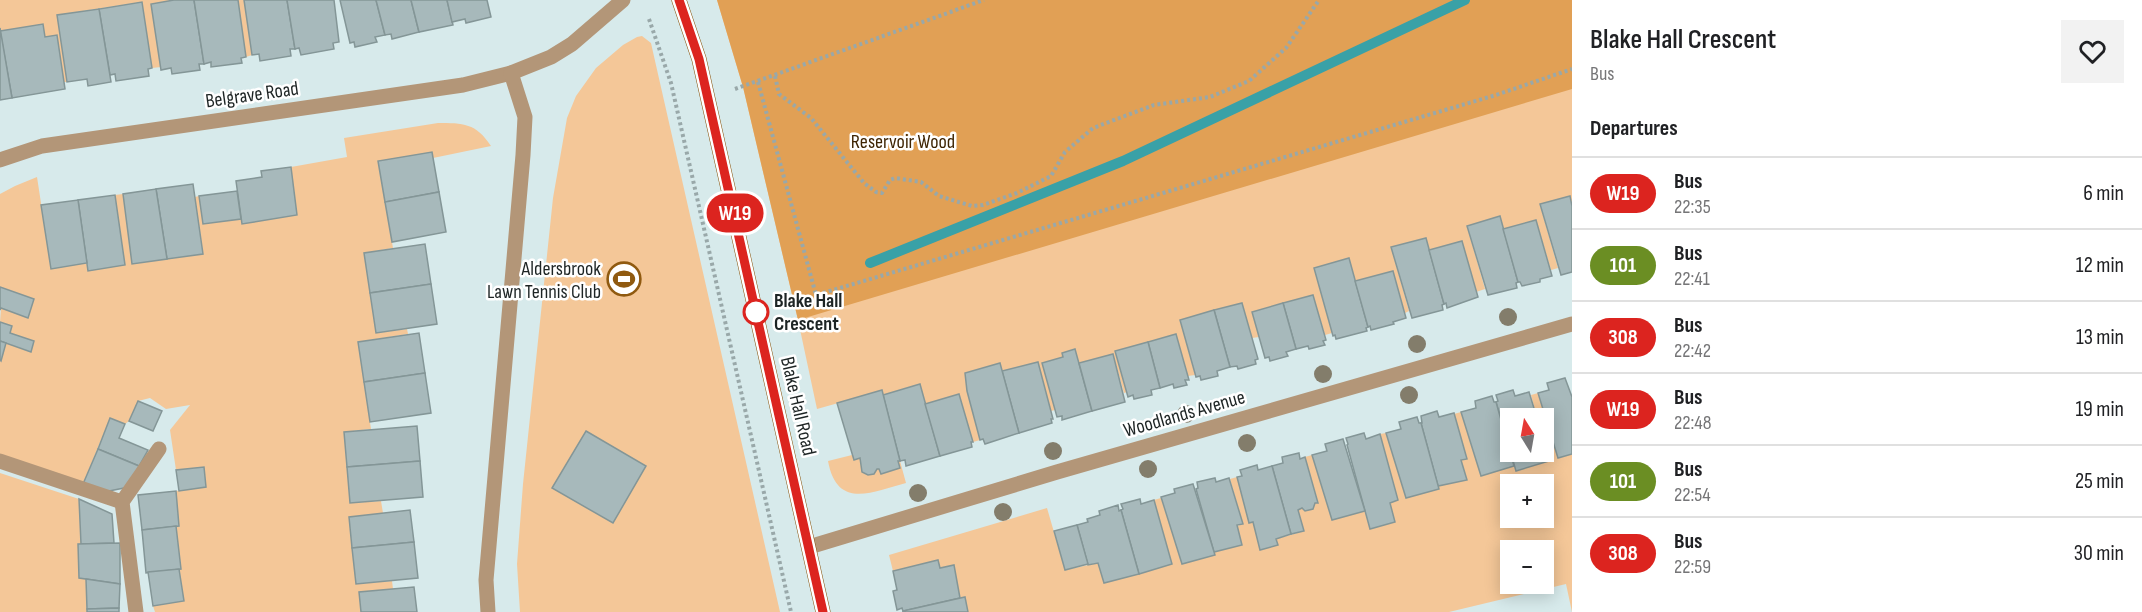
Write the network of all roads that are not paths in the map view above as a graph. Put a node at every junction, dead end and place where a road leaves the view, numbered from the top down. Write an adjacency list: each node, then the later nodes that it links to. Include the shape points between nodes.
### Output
1 (623, 0): 3 (street, via 572,44)
2 (679, 0): 9 (main road, Blake Hall Road, via 699,59)
3 (511, 73): 4 (street, Belgrave Road, via 463,85 42,146); 11 (street, via 525,117 524,145 486,580)
4 (0, 160)
5 (1572, 324): 9 (street, Woodlands Avenue)
6 (159, 449): 8 (street)
7 (0, 460): 8 (street)
8 (122, 502): 10 (street)
9 (809, 547): 12 (main road, Blake Hall Road)
10 (136, 612)
11 (488, 612)
12 (823, 612)

